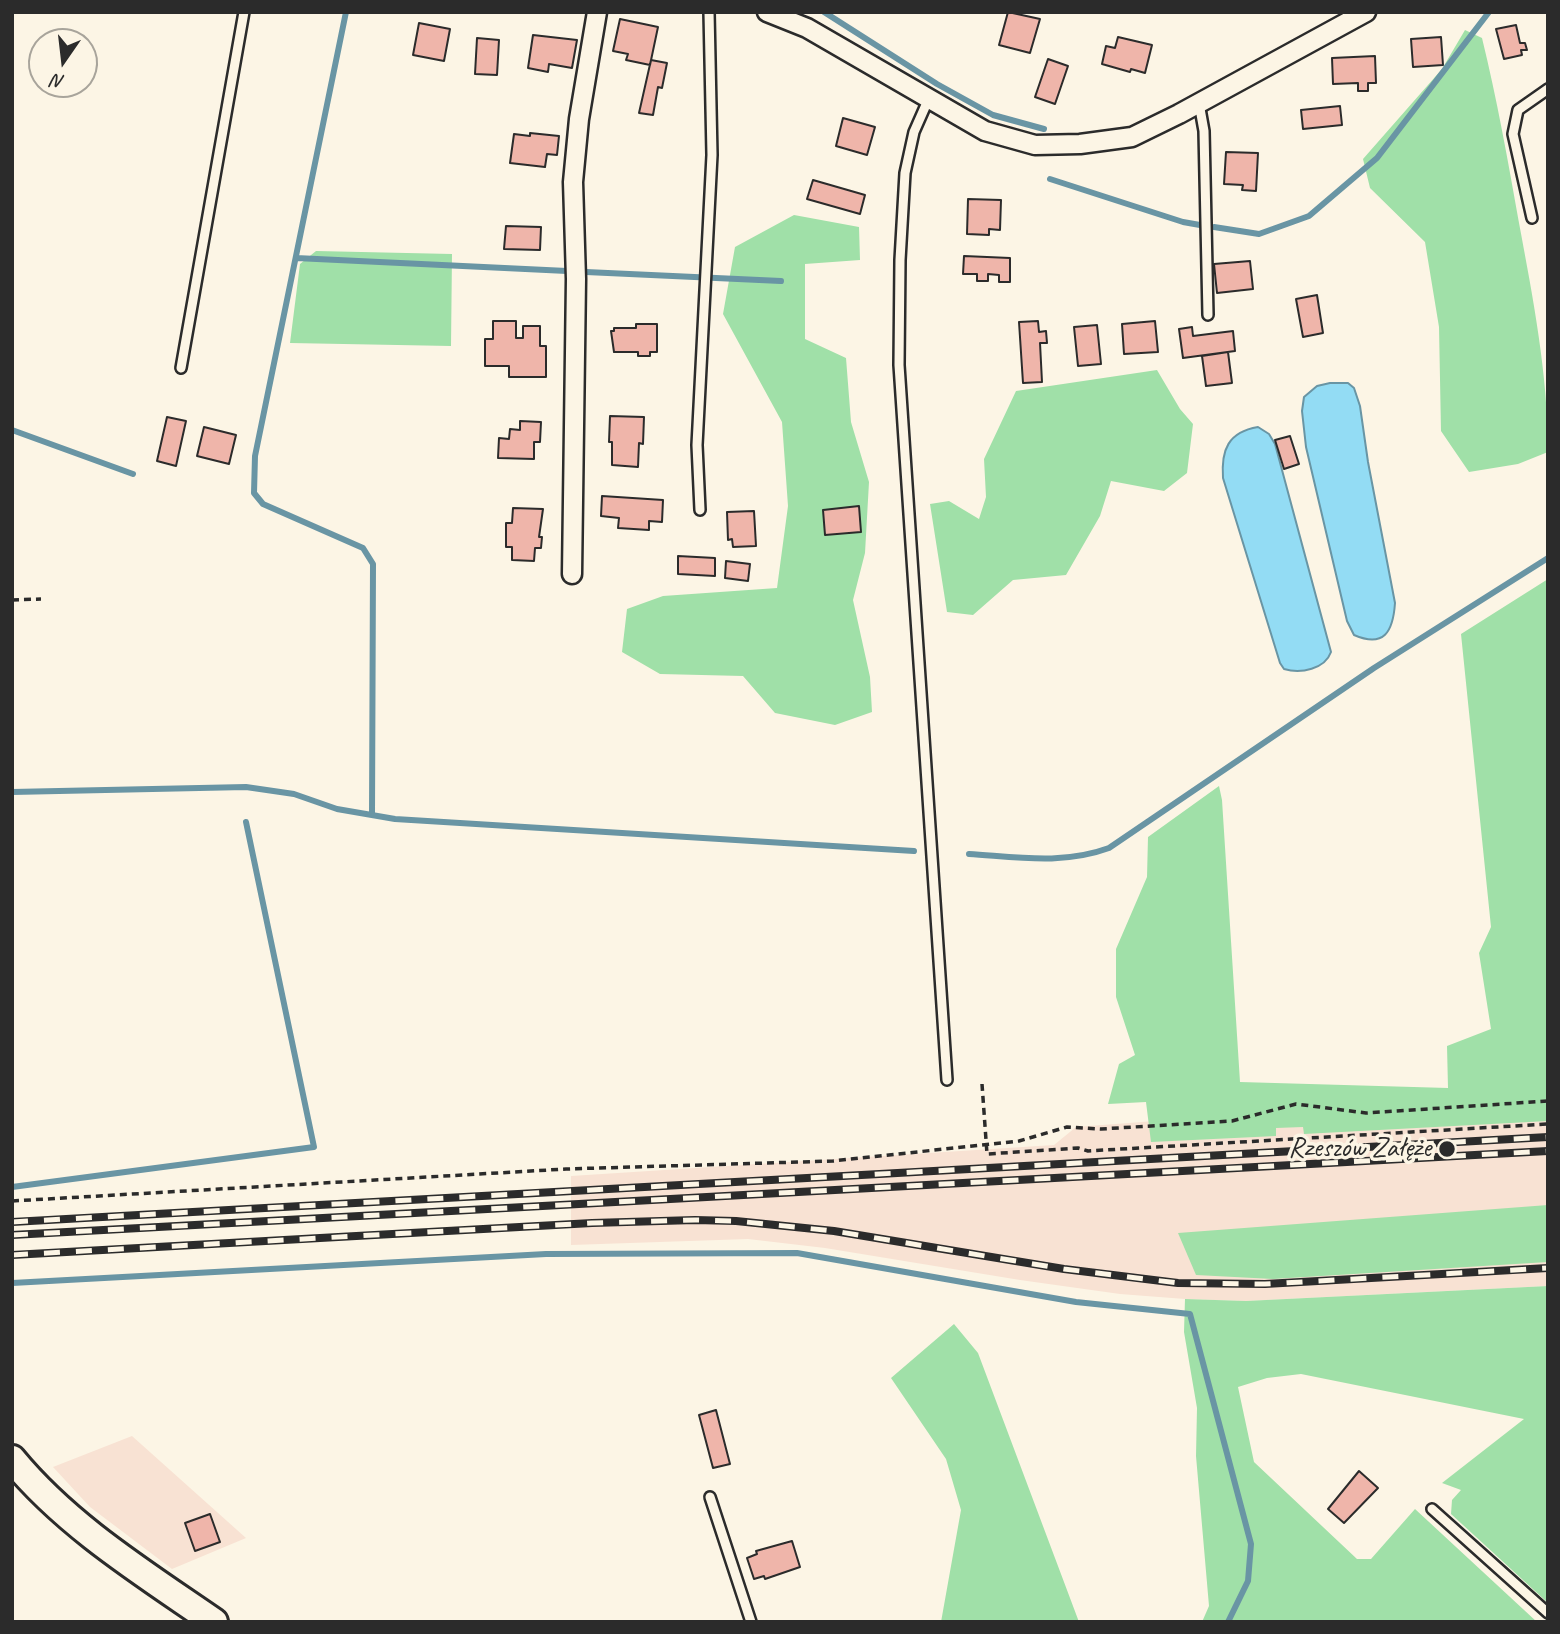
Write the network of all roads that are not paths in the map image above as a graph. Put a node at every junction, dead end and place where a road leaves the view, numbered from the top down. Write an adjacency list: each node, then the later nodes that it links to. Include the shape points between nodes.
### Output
1 (244, 12): 11 (lane)
2 (597, 12): 13 (street, via 573,182)
3 (709, 12): 12 (lane, via 712,155 697,445)
4 (767, 12): 7 (street, via 807,28)
5 (1366, 12): 8 (street)
6 (1548, 89): 9 (lane, via 1518,110 1513,134)
7 (929, 98): 8 (street, via 985,131 1035,145 1132,137); 14 (lane, via 914,131 905,173 899,365)
8 (1199, 103): 10 (lane, via 1204,131)
9 (1532, 218)
10 (1208, 316)
11 (181, 368)
12 (699, 510)
13 (572, 574)
14 (947, 1080)
15 (12, 1459): 19 (street, via 69,1517)
16 (710, 1497): 20 (lane)
17 (1432, 1509): 18 (lane)
18 (1548, 1614)
19 (214, 1622)
20 (751, 1622)

